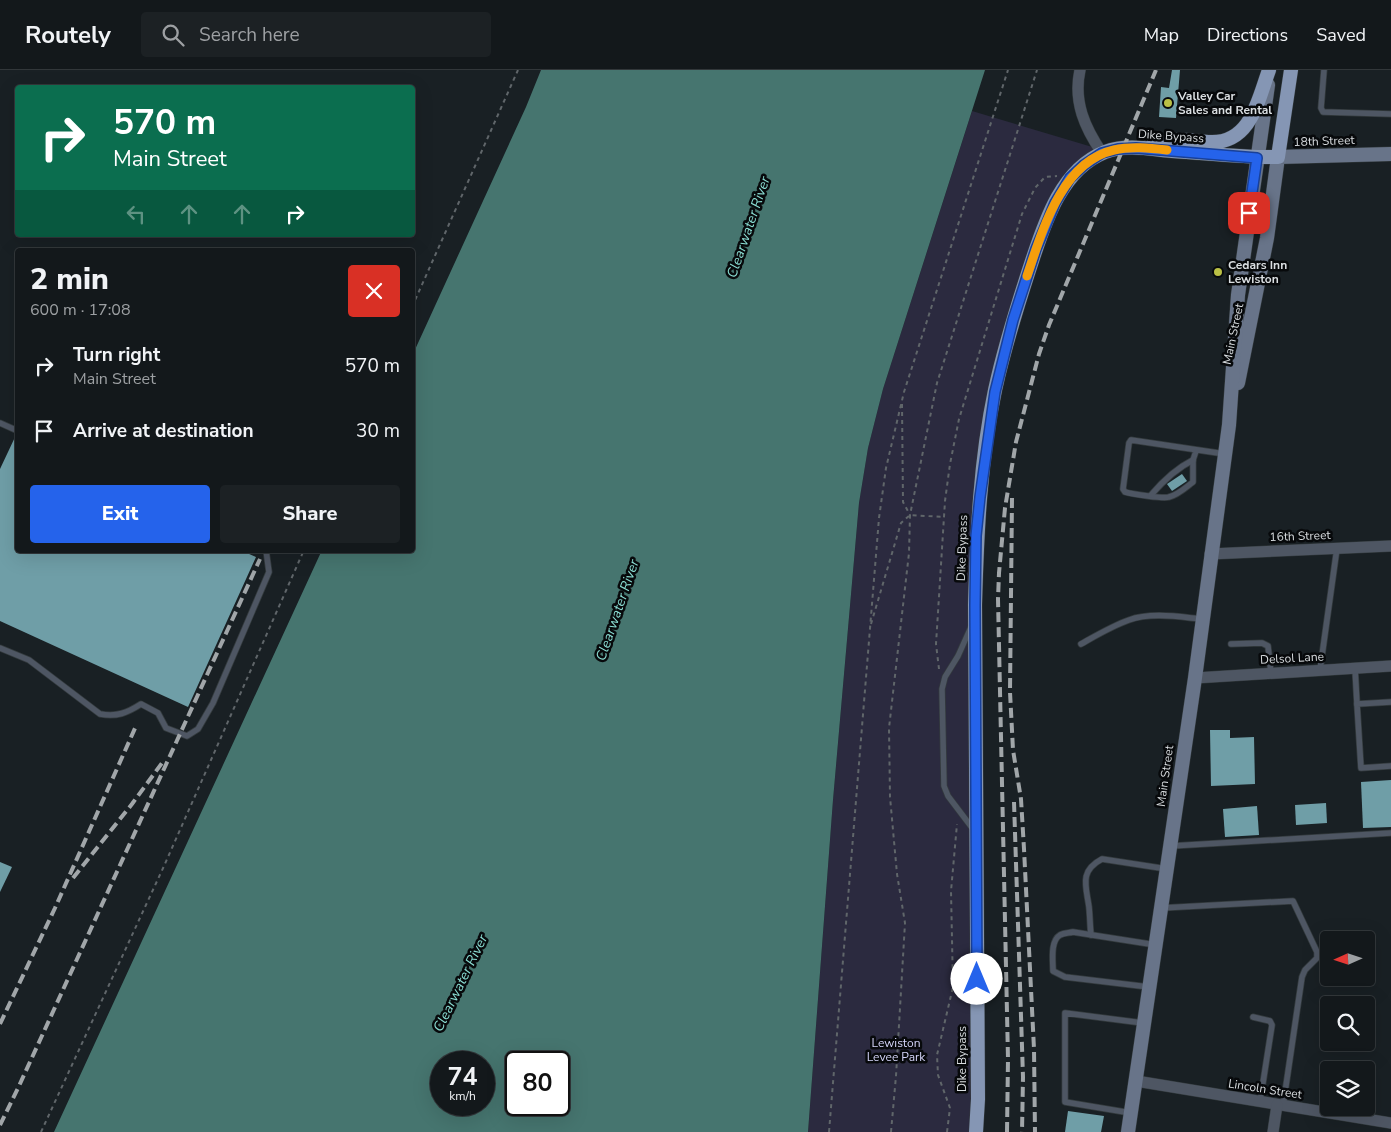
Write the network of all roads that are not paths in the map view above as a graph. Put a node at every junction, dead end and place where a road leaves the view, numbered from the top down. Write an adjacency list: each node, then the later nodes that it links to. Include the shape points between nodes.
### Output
1 (1080, 70): 7 (street, via 1077,92 1081,114)
2 (1270, 70): 6 (highway, via 1252,116 1234,137 1213,142 1176,140); 10 (main road, Main Street)
3 (1291, 70): 9 (highway, Main Street)
4 (1324, 70): 5 (lane, via 1323,112)
5 (1391, 114)
6 (1136, 148): 7 (highway, Dike Bypass); 10 (highway, Dike Bypass)
7 (1102, 153): 22 (highway, Dike Bypass, via 1076,172 1055,203 1013,320 995,392 985,451 976,536)
8 (1391, 154): 9 (main road, 18th Street)
9 (1278, 157): 10 (highway, 18th Street); 12 (main road, Main Street, via 1267,238)
10 (1257, 158): 12 (main road, Main Street, via 1238,295)
11 (0, 424): 13 (lane)
12 (1228, 425): 15 (main road, Main Street)
13 (15, 430)
14 (1196, 451): 15 (lane); 16 (lane); 17 (lane, via 1131,440 1123,489 1125,492)
15 (1224, 454): 21 (main road, Main Street)
16 (1193, 460): 17 (lane, via 1182,465); 17 (lane, via 1193,482 1167,498)
17 (1151, 495)
18 (1391, 546): 19 (street, 16th Street)
19 (1337, 548): 21 (street, 16th Street); 29 (lane)
20 (266, 553): 26 (lane, via 269,572 214,703 198,729 187,736 166,728 158,713 141,704 114,716 100,714 29,660)
21 (1210, 554): 23 (main road, Main Street)
22 (975, 605): 36 (highway, Dike Bypass); 36 (lane, via 967,637 942,689 944,786)
23 (1202, 619): 24 (lane, via 1167,615 1131,619); 31 (main road, Main Street)
24 (1081, 644)
25 (1231, 644): 30 (lane, via 1262,643 1268,646)
26 (0, 648)
27 (1391, 666): 28 (street, Delsol Lane)
28 (1355, 668): 29 (street, Delsol Lane); 33 (lane)
29 (1320, 670): 30 (street, Delsol Lane)
30 (1271, 673): 31 (street, Delsol Lane)
31 (1195, 678): 37 (main road, Main Street)
32 (1391, 702): 33 (lane)
33 (1357, 704): 34 (lane, via 1361,768)
34 (1391, 766)
35 (1391, 833): 37 (lane)
36 (977, 840): 50 (highway, Dike Bypass)
37 (1170, 846): 38 (main road, Main Street)
38 (1167, 869): 39 (main road, Main Street); 40 (lane, via 1102,859 1093,864 1086,873 1085,891)
39 (1161, 908): 41 (main road, Main Street); 47 (lane, via 1293,900 1317,958 1302,977)
40 (1091, 935): 41 (lane); 42 (lane, via 1061,934 1052,957 1053,971 1065,977)
41 (1156, 945): 42 (main road, Main Street)
42 (1150, 987): 44 (main road, Main Street)
43 (1253, 1017): 46 (lane, via 1270,1021 1272,1025)
44 (1144, 1023): 45 (main road, Main Street); 48 (lane, via 1065,1013 1065,1102)
45 (1136, 1081): 46 (street, Lincoln Street); 48 (main road, Main Street)
46 (1260, 1102): 47 (street, Lincoln Street)
47 (1280, 1106): 49 (street, Lincoln Street); 52 (street)
48 (1131, 1112): 51 (main road, Main Street)
49 (1391, 1123)
50 (976, 1132)
51 (1128, 1132)
52 (1273, 1132)

